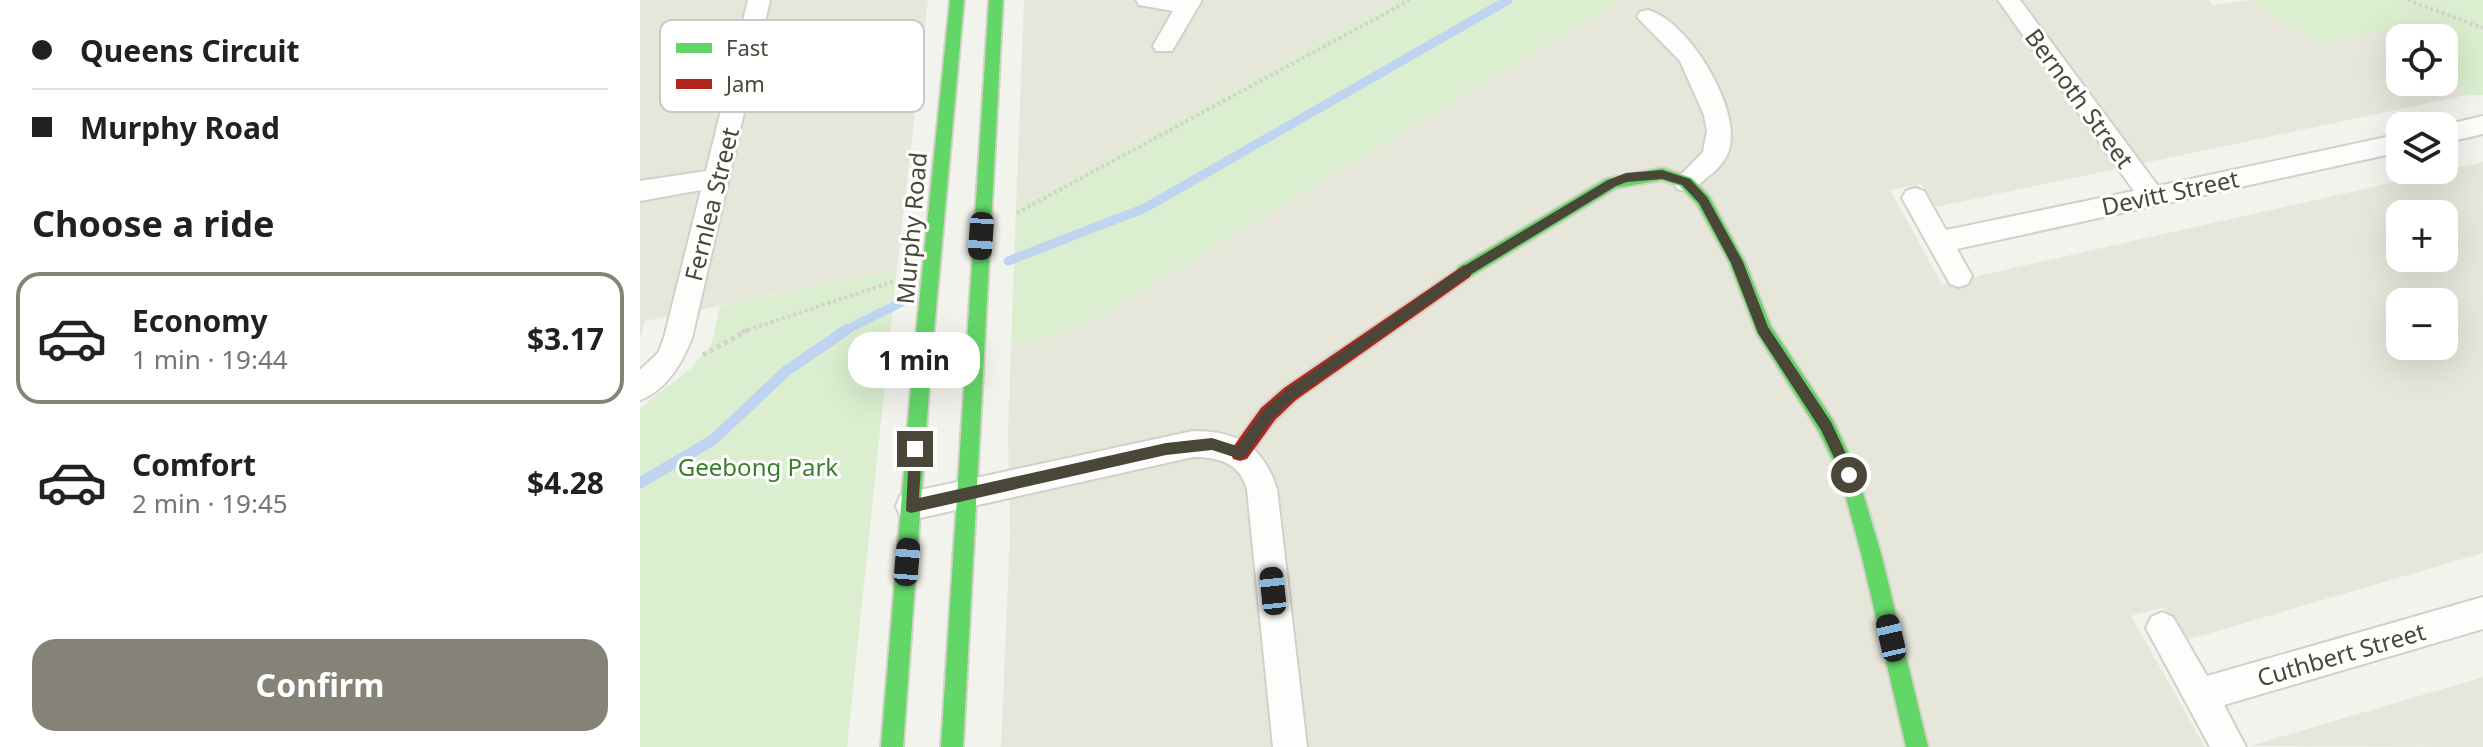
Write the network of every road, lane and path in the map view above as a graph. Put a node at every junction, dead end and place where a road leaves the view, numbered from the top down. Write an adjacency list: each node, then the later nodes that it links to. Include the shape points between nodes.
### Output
1 (759, 0): 10 (street, Fernlea Street)
2 (957, 0): 30 (main road, Murphy Road)
3 (996, 0): 22 (main road)
4 (1147, 0): 8 (street)
5 (1410, 0): 22 (path, via 1007,218 1005,232)
6 (2009, 0): 20 (street, Bernoth Street)
7 (2408, 0): 11 (path)
8 (1188, 3): 12 (street)
9 (1648, 17): 18 (street, via 1682,47 1719,123 1714,155)
10 (754, 20)
11 (2483, 28)
12 (1164, 46)
13 (733, 112): 17 (street, Fernlea Street)
14 (2483, 125): 15 (street)
15 (2458, 131)
16 (2386, 146): 20 (street, Devitt Street)
17 (717, 178): 19 (street); 27 (street, Fernlea Street, via 678,338 669,360)
18 (1686, 182): 28 (main road, via 1662,174 1626,178 1468,269 1290,394); 37 (main road, via 1717,224 1763,329 1826,426 1849,475)
19 (640, 191)
20 (2152, 196): 23 (street, Devitt Street)
21 (1915, 198): 23 (street)
22 (981, 236): 29 (main road)
23 (1940, 242): 24 (street)
24 (1959, 276)
25 (896, 281): 26 (path, via 742,332 701,356)
26 (700, 364)
27 (640, 388)
28 (1240, 453): 29 (street, via 1193,444); 36 (street, via 1257,473 1262,489)
29 (967, 494): 30 (street); 35 (main road)
30 (911, 506): 34 (main road, Murphy Road)
31 (2483, 613): 33 (street, Cuthbert Street)
32 (2162, 628): 33 (street)
33 (2200, 695): 38 (street)
34 (892, 747)
35 (952, 747)
36 (1290, 747)
37 (1917, 747)
38 (2229, 747)

